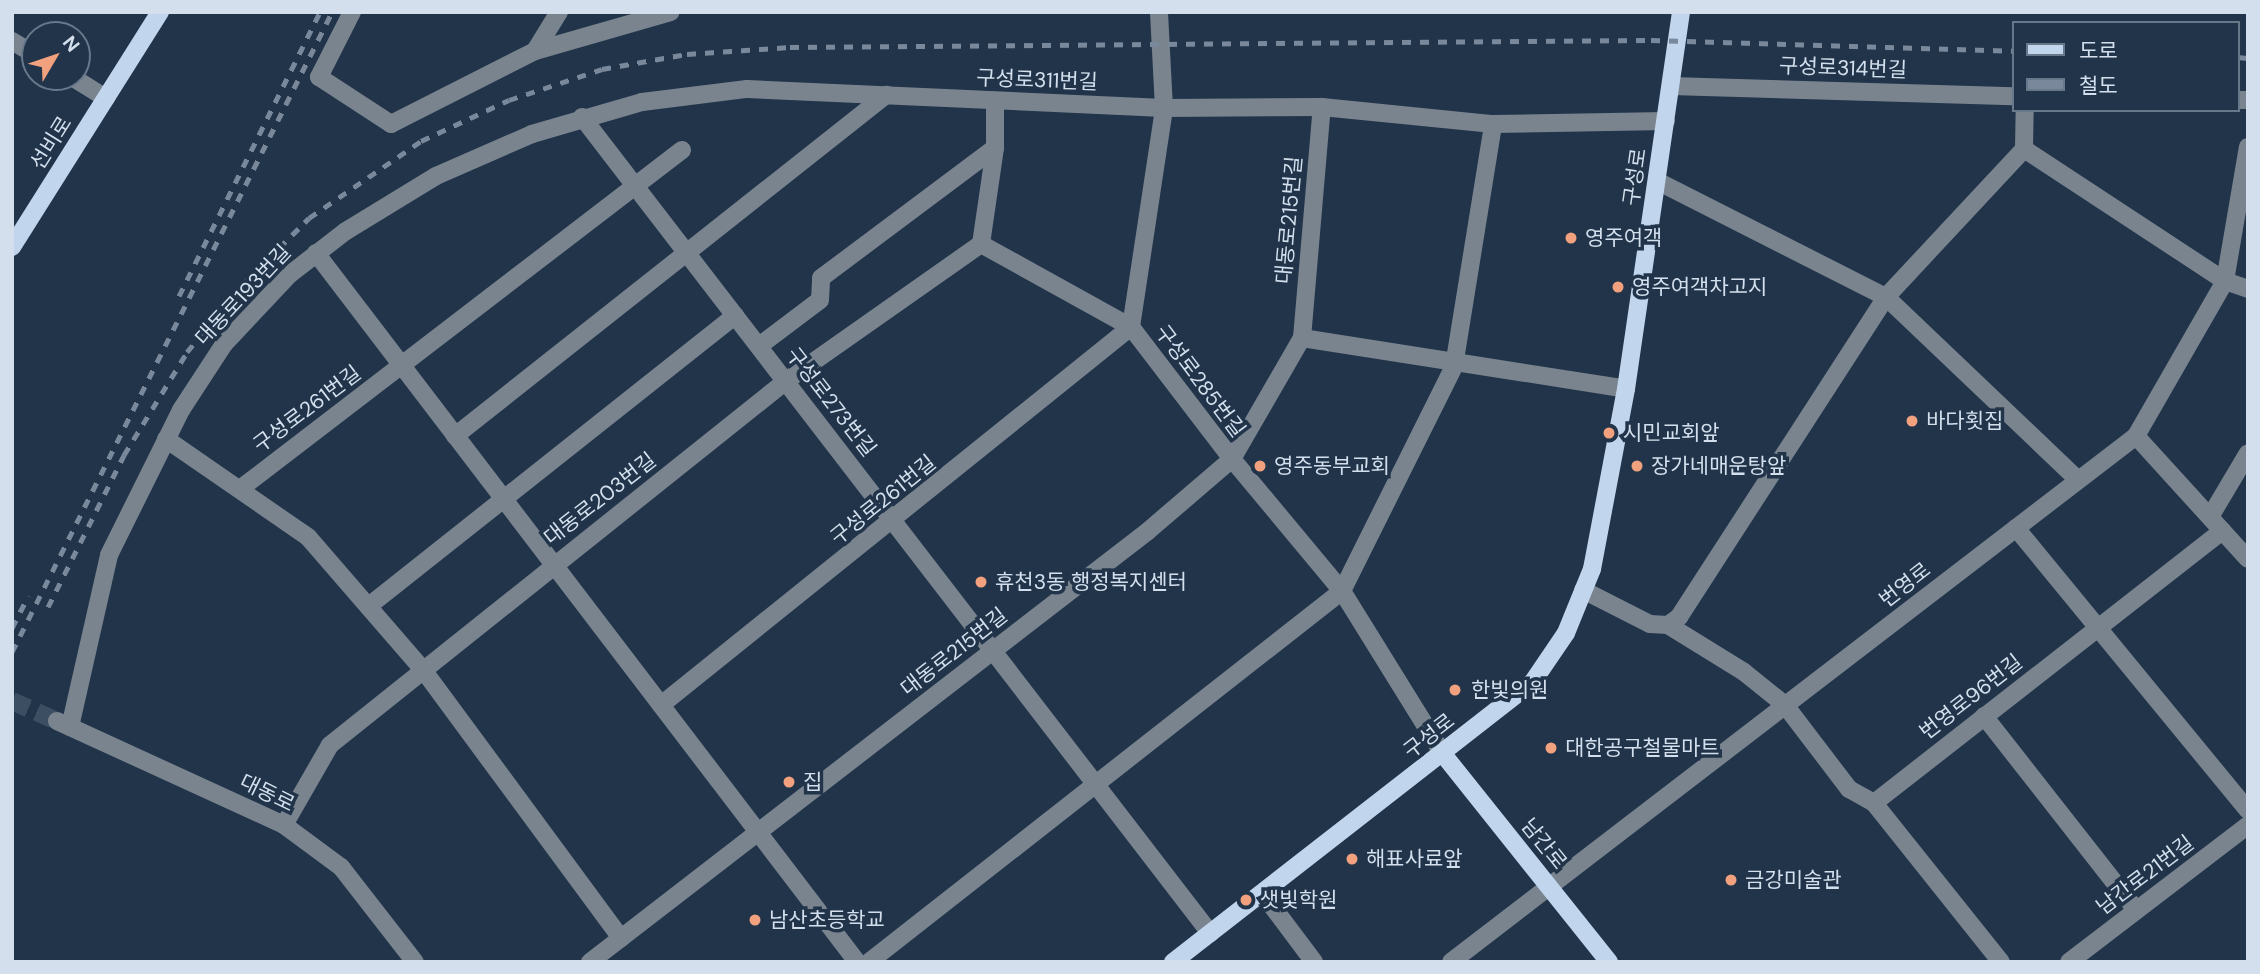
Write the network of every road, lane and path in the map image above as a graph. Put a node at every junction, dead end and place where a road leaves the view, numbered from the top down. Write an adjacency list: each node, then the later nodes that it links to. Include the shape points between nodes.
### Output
1 (160, 12): 12 (main road, 선비로)
2 (352, 12): 7 (street, via 319,77 391,124)
3 (559, 12): 7 (street)
4 (671, 12): 7 (street)
5 (1159, 12): 15 (street, 구성로285번길)
6 (1681, 12): 8 (main road, 구성로)
7 (535, 51)
8 (1671, 86): 11 (street, 구성로314번길); 18 (main road, 구성로)
9 (91, 89): 12 (street)
10 (886, 95): 13 (street, 구성로311번길); 17 (street, 구성로311번길, via 747,89 676,95); 29 (street)
11 (2011, 96)
12 (106, 98): 27 (main road, 선비로)
13 (995, 101): 15 (street, 구성로311번길); 21 (street)
14 (1322, 107): 15 (street, 구성로311번길); 19 (street, 구성로311번길); 35 (street, 대동로215번길)
15 (1164, 108): 34 (street, 구성로285번길)
16 (2025, 112): 22 (street)
17 (582, 117): 25 (street, 구성로273번길); 28 (street, 대동로193번길, via 484,152 436,176)
18 (1666, 121): 19 (street, 구성로311번길); 24 (main road, 구성로)
19 (1493, 124): 38 (street)
20 (2248, 147): 30 (street, 번영로)
21 (995, 148): 26 (street); 36 (street, 구성로273번길, via 821,278 820,300)
22 (2024, 149): 30 (street); 32 (street)
23 (682, 150): 25 (street, 구성로261번길)
24 (1657, 181): 32 (street); 40 (main road, 구성로)
25 (635, 186): 29 (street, 구성로273번길); 37 (street, 구성로261번길)
26 (981, 244): 34 (street, 구성로285번길); 39 (street, 대동로203번길)
27 (12, 247)
28 (316, 253): 37 (street); 43 (street, 대동로193번길, via 224,344)
29 (688, 254): 33 (street, 구성로273번길); 41 (street)
30 (2225, 281): 31 (street); 42 (street, 번영로)
31 (2248, 289)
32 (1886, 297): 46 (street); 57 (street, via 1713,569 1679,617)
33 (735, 316): 36 (street, 구성로273번길); 48 (street)
34 (1131, 327): 45 (street, 구성로285번길); 49 (street, 구성로261번길)
35 (1302, 338): 38 (street); 45 (street, 대동로215번길)
36 (759, 346): 39 (street, 구성로273번길)
37 (402, 365): 41 (street); 47 (street, 구성로261번길)
38 (1454, 366): 40 (street); 55 (street)
39 (786, 381): 49 (street, 구성로273번길); 53 (street, 대동로203번길)
40 (1626, 389): 54 (main road, 구성로, via 1592,569)
41 (455, 436): 48 (street)
42 (2136, 436): 46 (street, 번영로); 50 (street)
43 (166, 439): 47 (street); 64 (street, 대동로193번길, via 109,555)
44 (2248, 453): 50 (street)
45 (1232, 459): 55 (street, 구성로285번길); 59 (street, 대동로215번길, via 1148,531)
46 (2078, 480): 51 (street, 번영로)
47 (240, 489): 56 (street, via 308,537)
48 (503, 498): 53 (street); 56 (street)
49 (893, 521): 59 (street, 구성로273번길); 61 (street, 구성로261번길)
50 (2216, 524): 52 (street); 58 (street, 번영로96번길)
51 (2016, 528): 58 (street); 62 (street, 번영로)
52 (2248, 559)
53 (553, 564): 60 (street, 대동로203번길); 61 (street)
54 (1583, 590): 57 (street, via 1650,624); 65 (main road, 구성로, via 1566,634 1532,683)
55 (1342, 591): 65 (street, 구성로285번길); 66 (street)
56 (370, 605): 60 (street)
57 (1668, 625): 62 (street, via 1744,672)
58 (2097, 626): 63 (street, 번영로96번길); 68 (street)
59 (993, 650): 66 (street, 구성로273번길); 71 (street, 대동로215번길)
60 (424, 671): 69 (street, 대동로203번길, via 330,745); 76 (street)
61 (661, 705): 71 (street)
62 (1785, 705): 67 (street, via 1849,789); 72 (street, 번영로)
63 (1984, 716): 67 (street, 번영로96번길); 74 (street)
64 (64, 724): 69 (street, 대동로)
65 (1443, 754): 72 (main road, 남간로); 73 (main road, 구성로)
66 (1097, 786): 75 (street, 구성로273번길); 80 (street)
67 (1874, 803): 85 (street)
68 (2248, 810)
69 (284, 825): 77 (street, 대동로, via 341,867)
70 (2248, 825): 74 (street, 남간로21번길)
71 (760, 834): 76 (street, 대동로215번길); 79 (street)
72 (1549, 887): 83 (street, 번영로); 84 (main road, 남간로)
73 (1263, 894): 75 (main road, 구성로); 82 (street)
74 (2136, 910): 86 (street, 남간로21번길)
75 (1210, 933): 81 (main road, 구성로)
76 (621, 938): 78 (street, 대동로215번길)
77 (415, 962)
78 (590, 962)
79 (857, 962)
80 (869, 962)
81 (1173, 962)
82 (1314, 962)
83 (1451, 962)
84 (1609, 962)
85 (2001, 962)
86 (2069, 962)

